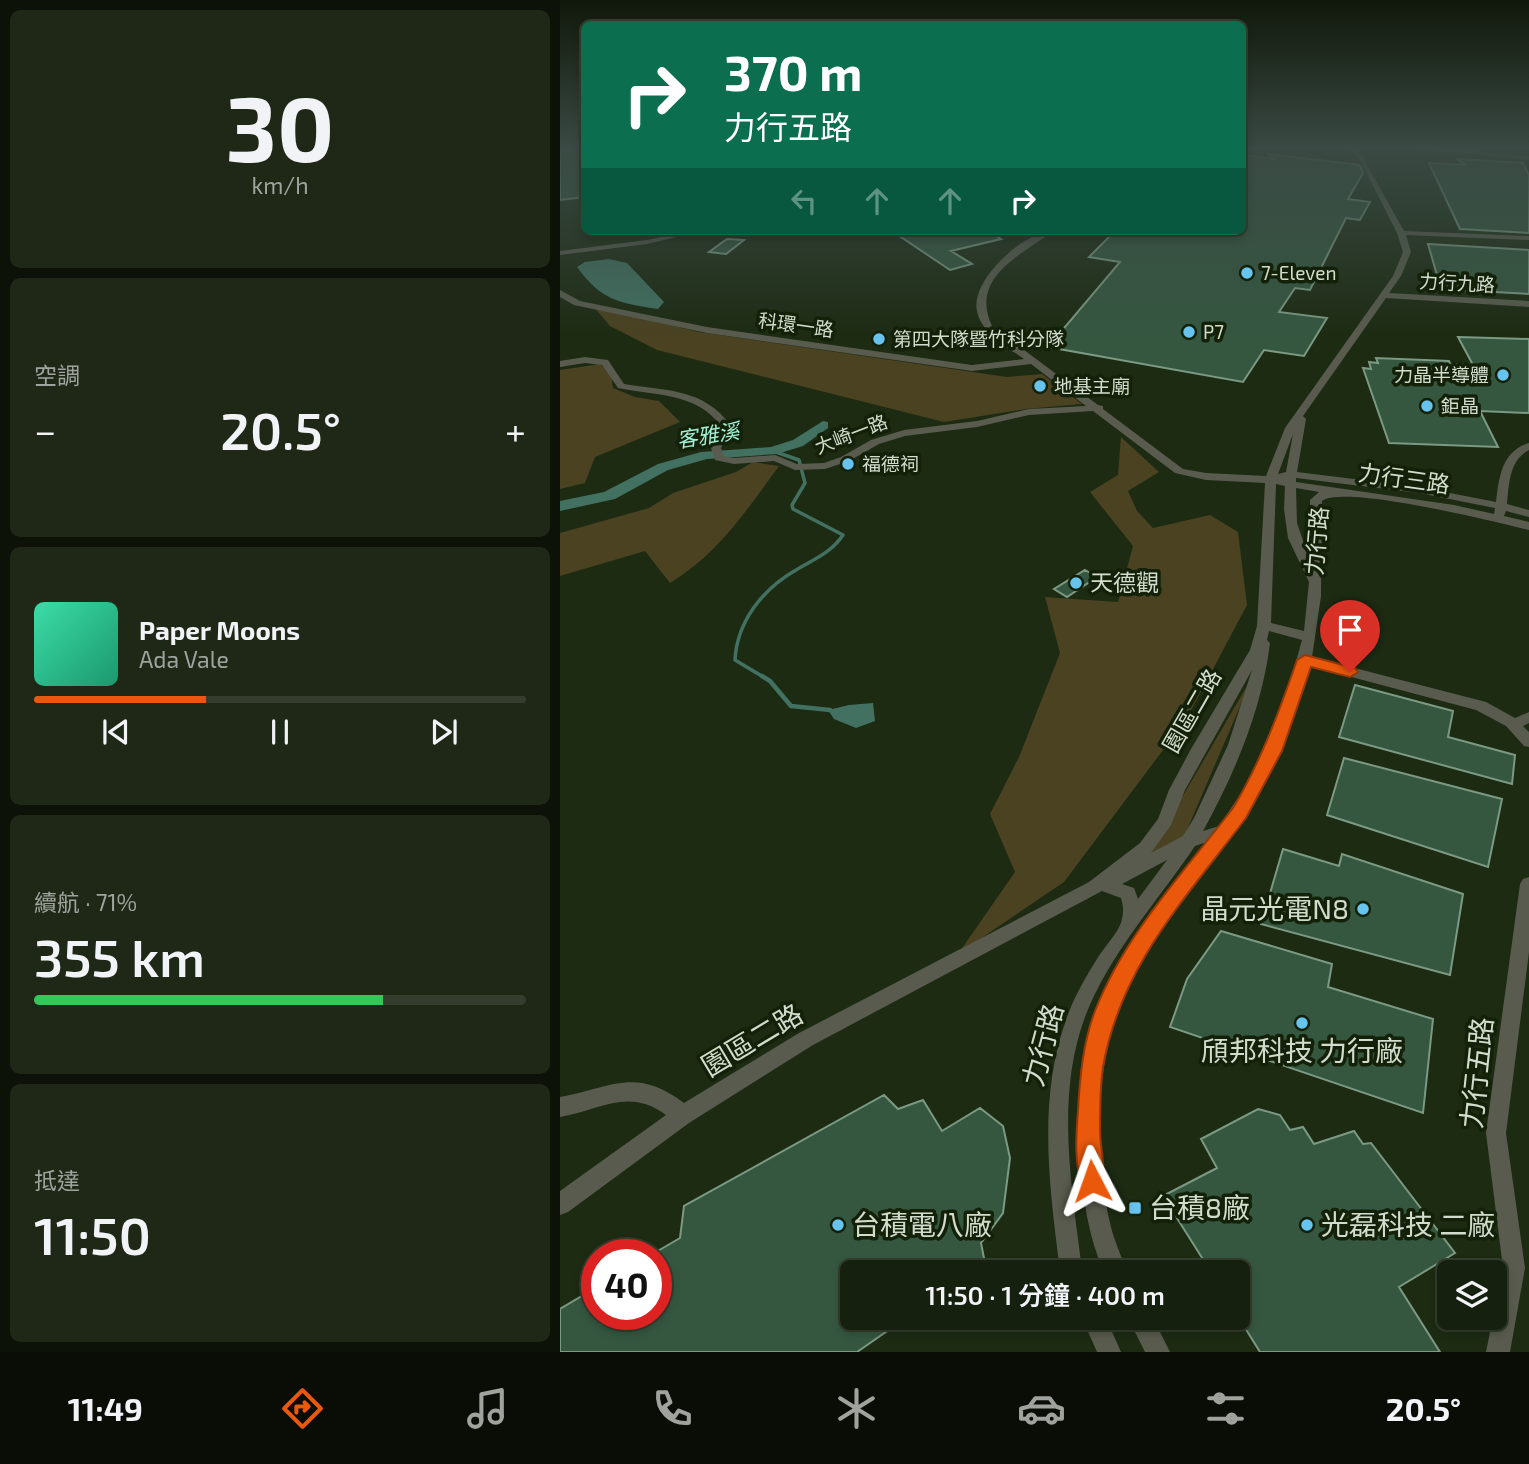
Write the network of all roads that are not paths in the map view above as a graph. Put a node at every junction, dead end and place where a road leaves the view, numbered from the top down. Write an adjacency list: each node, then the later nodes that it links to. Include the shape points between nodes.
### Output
1 (1389, 210): 2 (street, 園區二路)
2 (1401, 233): 6 (street); 11 (street, 園區二路, via 1405,262)
3 (663, 235): 7 (street)
4 (675, 235): 7 (street)
5 (1042, 235): 13 (street, 力行三路, via 1023,245 985,286 981,301 988,327)
6 (1529, 238)
7 (646, 240): 8 (street)
8 (560, 252)
9 (560, 283): 13 (street, 科環一路, via 583,301 716,328 982,365)
10 (560, 292): 15 (street, 科環一路, via 577,303 707,330)
11 (1382, 295): 12 (street, 力行九路); 18 (street, 園區二路)
12 (1529, 304)
13 (1027, 359): 15 (street, 科環一路); 16 (street, 力行三路)
14 (560, 364): 17 (street, 大崎一路, via 605,362 621,387 692,398 712,409 726,426 717,454 734,461 775,458 795,467 825,466 904,433 1029,412)
15 (978, 369): 16 (street)
16 (1045, 371): 17 (street, 力行三路)
17 (1099, 408): 20 (street, 力行三路, via 1179,471)
18 (1301, 414): 20 (street, 園區二路, via 1290,428); 21 (street, 園區二路)
19 (1529, 446): 23 (street, via 1512,455 1507,464)
20 (1271, 478): 21 (street, 力行三路); 28 (street, 園區二路)
21 (1291, 479): 22 (street, 力行三路); 23 (street, 力行三路, via 1447,495); 27 (street, 園區二路, via 1288,512 1294,541)
22 (1354, 493): 25 (street, 力行三路); 27 (street, 力行路, via 1325,493 1316,500)
23 (1501, 506): 24 (street, 力行三路); 25 (street)
24 (1529, 514)
25 (1499, 519): 26 (street, 力行三路)
26 (1529, 526)
27 (1313, 582): 29 (street, 力行路)
28 (1265, 626): 29 (street); 35 (street, 力行路, via 1253,698); 39 (street, 園區二路, via 1258,650 1146,848 1095,887)
29 (1310, 637): 30 (street, 力行路)
30 (1305, 660): 32 (street, via 1481,706); 34 (street, 力行路, via 1273,751)
31 (1529, 718): 32 (street)
32 (1514, 725): 33 (street)
33 (1529, 742)
34 (1225, 831): 35 (street, 園區二路); 44 (street, 力行路, via 1142,941 1105,1012 1092,1069 1088,1133 1094,1205)
35 (1188, 841): 37 (street, 園區二路); 38 (street, 力行路)
36 (1529, 884): 49 (street, 力行五路, via 1496,1133 1514,1268)
37 (1106, 886): 38 (street, via 1128,893); 39 (street, 園區二路)
38 (1131, 920): 43 (street, 力行路, via 1085,1001 1068,1044 1057,1108 1059,1178)
39 (986, 945): 41 (street, 園區二路, via 806,1039)
40 (560, 1107): 41 (street, via 623,1090 662,1101)
41 (682, 1116): 42 (street, 園區二路)
42 (560, 1204)
43 (1070, 1260)
44 (1112, 1260)
45 (1099, 1330): 47 (street)
46 (1146, 1330): 48 (street)
47 (1109, 1352)
48 (1158, 1352)
49 (1498, 1352)

